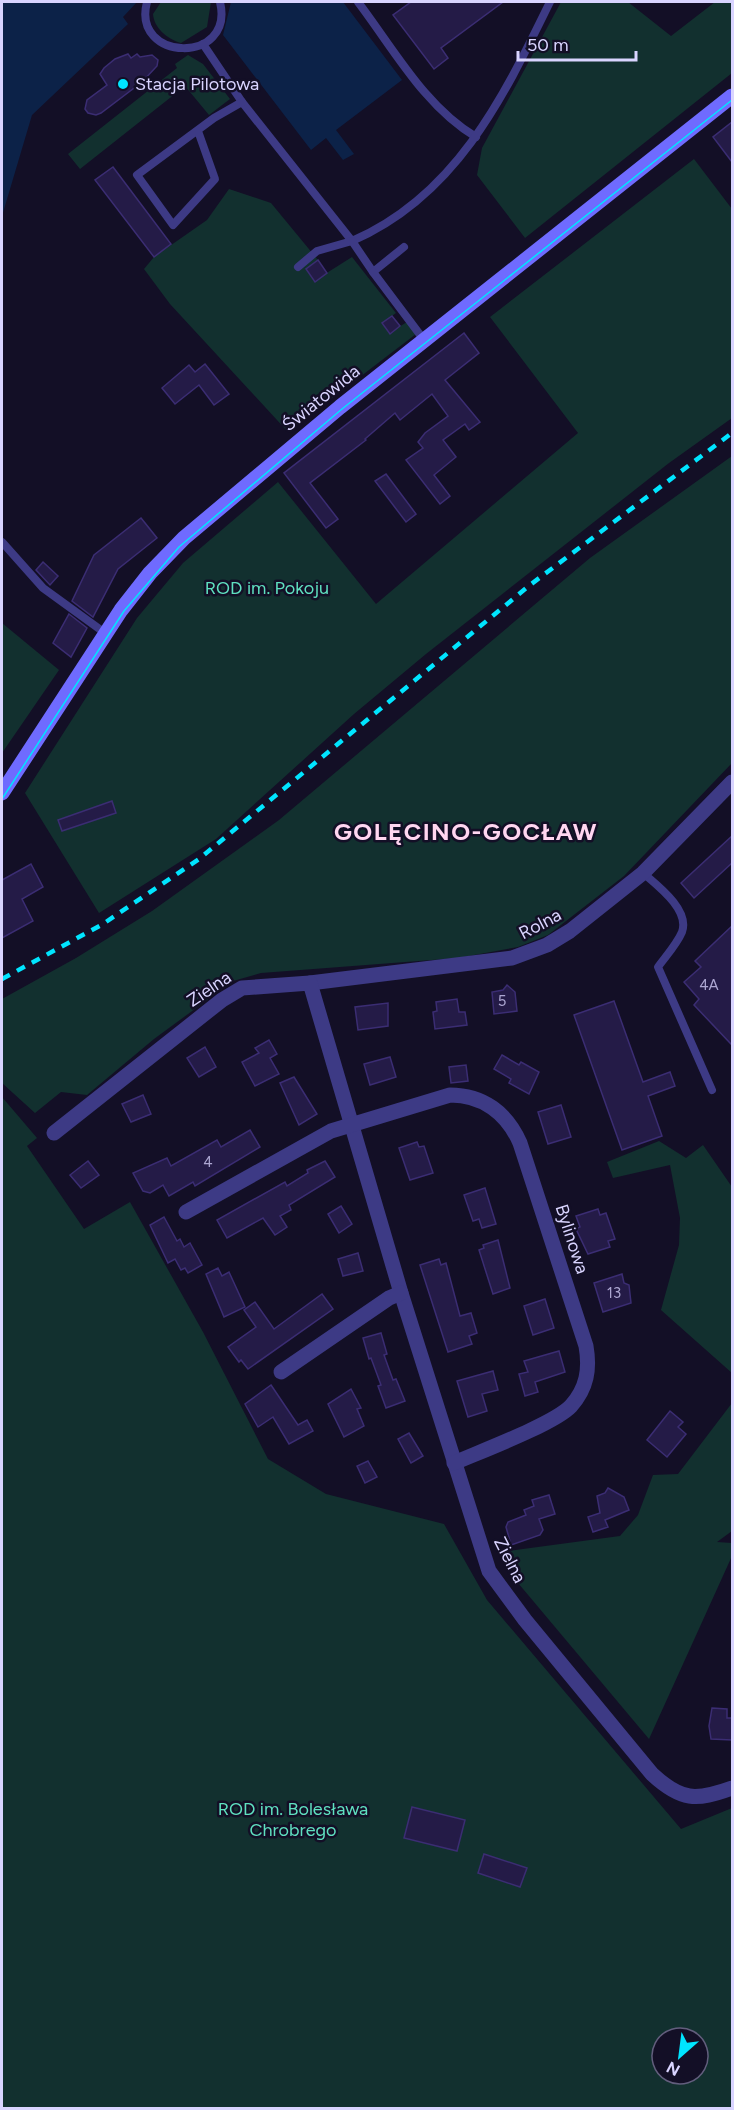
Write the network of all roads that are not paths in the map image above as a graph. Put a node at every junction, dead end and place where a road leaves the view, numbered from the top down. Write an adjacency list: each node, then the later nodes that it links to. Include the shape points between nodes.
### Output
1 (147, 2): 5 (lane, via 149,26 160,41 177,49)
2 (220, 2): 5 (lane, via 220,24)
3 (358, 2): 9 (lane, via 435,105)
4 (550, 2): 9 (lane)
5 (203, 44): 7 (lane)
6 (732, 96): 14 (street, Światowida)
7 (242, 102): 8 (lane); 10 (lane)
8 (198, 131): 8 (lane, via 137,175 173,225 215,179)
9 (476, 137): 10 (lane, via 415,204 394,220)
10 (352, 241): 12 (lane, via 317,251); 13 (lane)
11 (404, 247): 13 (lane)
12 (298, 267)
13 (373, 272): 14 (lane)
14 (424, 340): 16 (street, Światowida, via 184,538 142,582)
15 (2, 542): 16 (lane, via 43,588)
16 (105, 633): 18 (street, Światowida)
17 (732, 782): 19 (street, Rolna)
18 (2, 793)
19 (643, 873): 20 (street, Rolna, via 570,931 528,954); 21 (lane, via 683,918 681,935 658,967)
20 (310, 983): 22 (street, Zielna); 23 (street, Zielna, via 242,988)
21 (712, 1090)
22 (351, 1126): 24 (street, via 331,1131); 25 (street, Zielna); 27 (street, Bylinowa, via 450,1095 465,1095 496,1110 513,1126 520,1143 586,1346 586,1380 569,1408)
23 (54, 1133)
24 (186, 1212)
25 (401, 1293): 26 (street); 27 (street, Zielna)
26 (281, 1372)
27 (454, 1463): 28 (street, Zielna, via 489,1571 652,1774 676,1793 696,1798)
28 (732, 1788)

